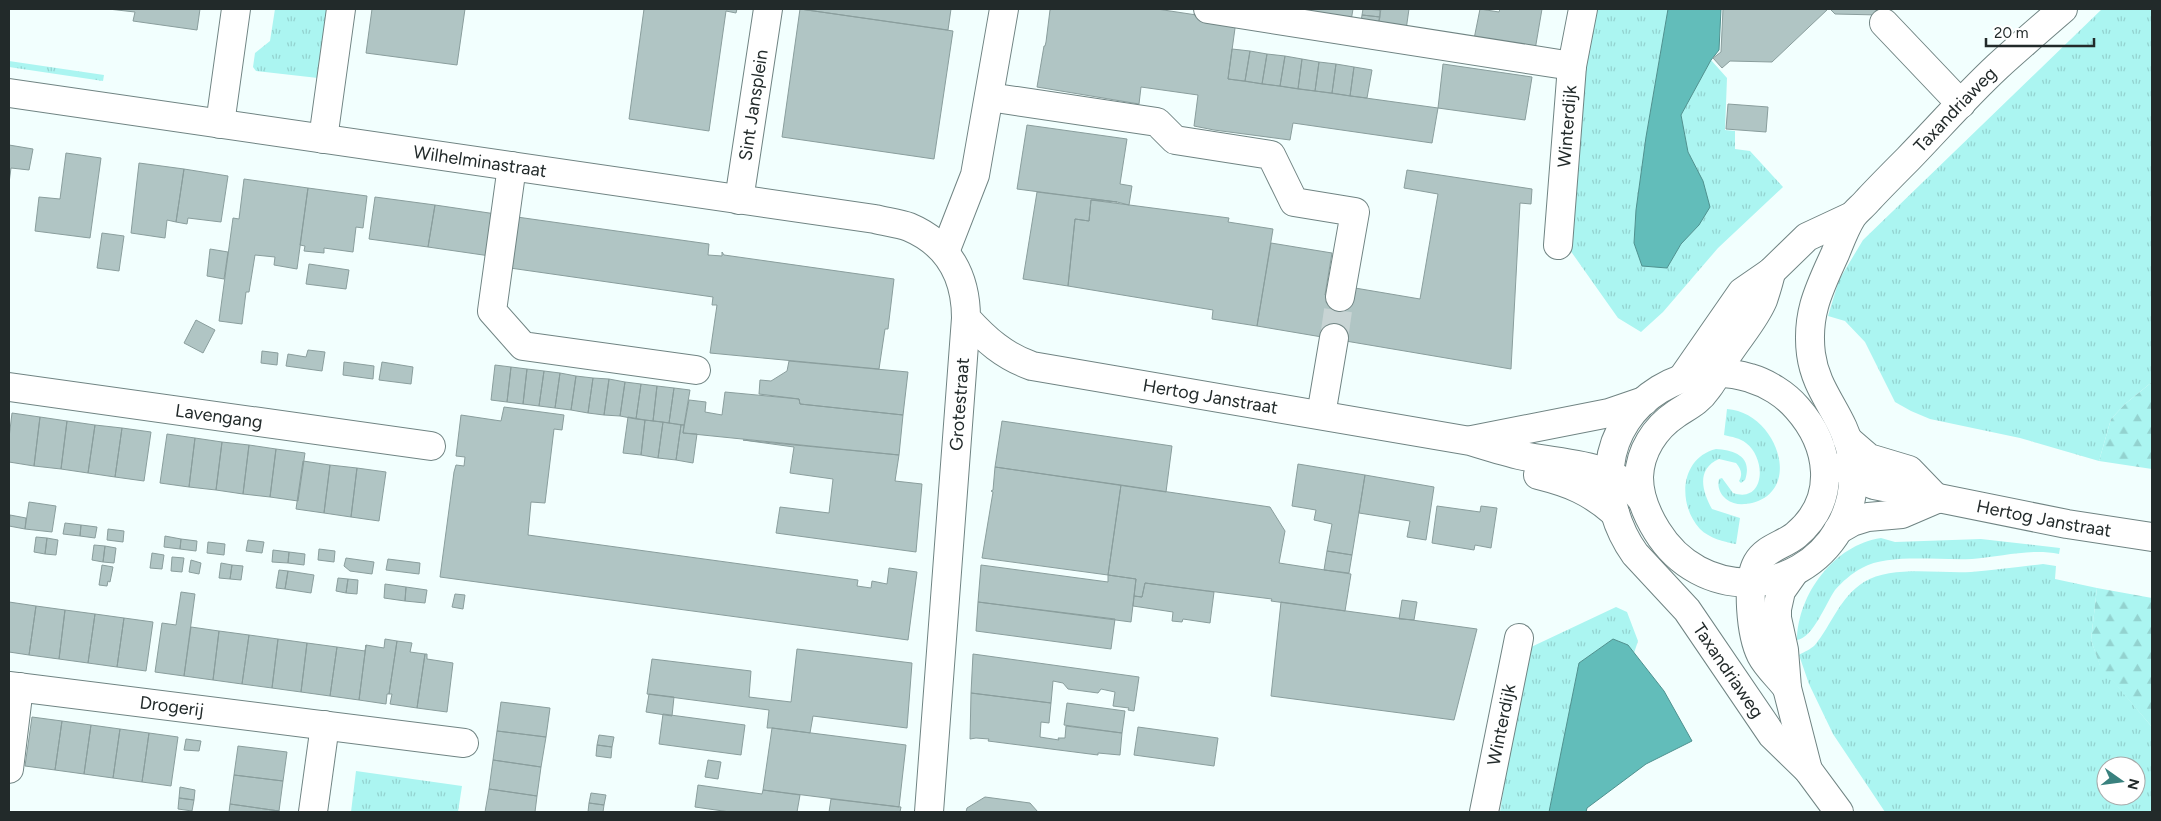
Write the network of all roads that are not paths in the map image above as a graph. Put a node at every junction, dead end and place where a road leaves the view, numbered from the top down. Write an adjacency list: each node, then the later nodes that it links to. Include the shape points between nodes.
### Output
1 (236, 9): 13 (main road)
2 (341, 9): 14 (main road)
3 (768, 9): 16 (main road, Sint Jansplein)
4 (1004, 9): 11 (main road)
5 (1208, 9): 9 (main road)
6 (1582, 9): 9 (main road, Winterdijk)
7 (2063, 9): 12 (main road, Taxandriaweg)
8 (1884, 23): 12 (main road)
9 (1572, 66): 18 (main road, Winterdijk)
10 (9, 93): 13 (main road, Wilhelminastraat)
11 (989, 96): 19 (main road, via 976,175); 21 (main road, via 1157,122 1175,140 1270,155 1294,202 1355,212)
12 (1961, 104): 17 (main road, Taxandriaweg)
13 (220, 124): 14 (main road, Wilhelminastraat)
14 (323, 139): 15 (main road, Wilhelminastraat)
15 (512, 166): 16 (main road, Wilhelminastraat); 24 (main road, via 492,311 523,346)
16 (740, 200): 19 (main road, Wilhelminastraat, via 875,219 909,227)
17 (1852, 216): 20 (main road, Taxandriaweg, via 1807,237); 30 (main road, Taxandriaweg, via 1820,286 1811,321 1811,356 1818,381)
18 (1558, 245)
19 (945, 252): 22 (main road, Grotestraat, via 959,272)
20 (1771, 272): 25 (main road, Taxandriaweg, via 1762,302); 26 (main road, Taxandriaweg, via 1742,292)
21 (1340, 297)
22 (966, 318): 29 (main road, Hertog Janstraat, via 999,350 1032,366); 51 (main road, Grotestraat)
23 (1334, 338): 29 (main road)
24 (696, 370)
25 (1718, 372): 26 (main road); 33 (main road, via 1748,377 1776,390 1803,414); 37 (main road, Taxandriaweg, via 1699,398 1668,420 1653,436 1640,467)
26 (1683, 377): 28 (main road, via 1662,387)
27 (9, 387): 32 (main road, Lavengang)
28 (1645, 401): 31 (main road, Hertog Janstraat, via 1609,413); 34 (main road, Taxandriaweg, via 1620,432)
29 (1321, 415): 31 (main road, Hertog Janstraat)
30 (1847, 438): 35 (main road); 36 (main road, via 1869,458 1909,470)
31 (1470, 441): 34 (main road, Hertog Janstraat, via 1519,455); 38 (main road, Hertog Janstraat, via 1526,472 1581,488)
32 (431, 446)
33 (1822, 446): 35 (main road, Hertog Janstraat, via 1833,460); 42 (main road, Taxandriaweg, via 1824,490 1816,510 1796,535 1760,558)
34 (1609, 473): 37 (main road, via 1628,484); 38 (main road, Taxandriaweg)
35 (1854, 476): 36 (main road, Hertog Janstraat, via 1874,485); 39 (main road, via 1850,504)
36 (1936, 499): 39 (main road, via 1902,514 1868,516); 40 (main road, Hertog Janstraat)
37 (1642, 500): 42 (main road, via 1656,531 1678,556 1713,576)
38 (1615, 513): 49 (main road, Taxandriaweg, via 1628,545 1686,610 1772,735)
39 (1838, 530): 41 (main road, via 1814,560)
40 (2152, 537)
41 (1793, 574): 42 (main road); 45 (main road, Taxandriaweg, via 1784,585 1776,609)
42 (1752, 583): 45 (main road, Taxandriaweg, via 1754,629 1761,655)
43 (1519, 638): 52 (main road, Winterdijk)
44 (14, 686): 46 (main road, Drogerij); 48 (main road, Drogerij)
45 (1787, 688): 49 (main road, Taxandriaweg)
46 (325, 725): 47 (main road, Drogerij); 50 (main road)
47 (464, 743)
48 (9, 768)
49 (1808, 770): 53 (main road, Taxandriaweg)
50 (313, 812)
51 (929, 812)
52 (1484, 812)
53 (1839, 812)

